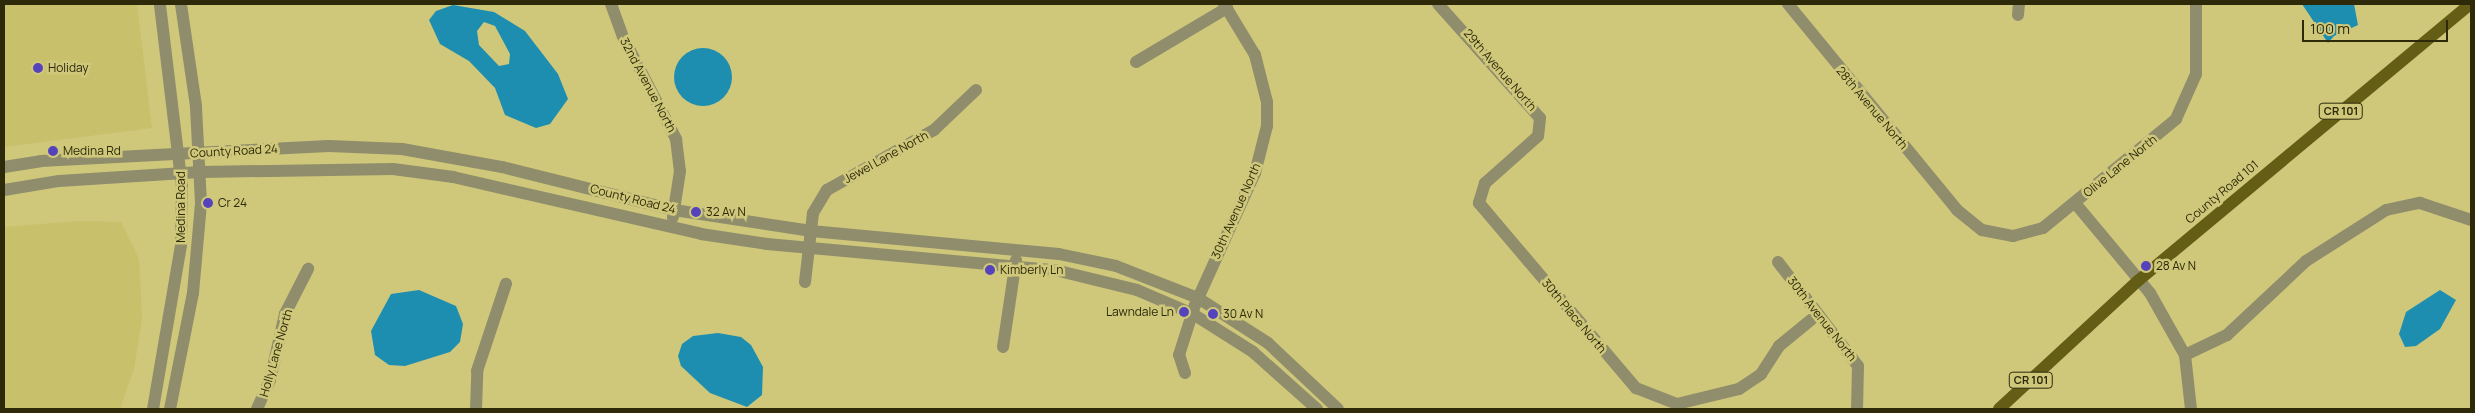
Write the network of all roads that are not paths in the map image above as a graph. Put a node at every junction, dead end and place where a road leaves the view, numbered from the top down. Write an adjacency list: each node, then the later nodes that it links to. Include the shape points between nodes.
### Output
1 (160, 4): 12 (street, Medina Road)
2 (181, 4): 11 (street, Medina Road)
3 (611, 4): 19 (street, 32nd Avenue North, via 624,40 676,139 680,171)
4 (1438, 4): 18 (street, 29th Avenue North, via 1536,109 1541,127 1533,144 1485,183 1479,196)
5 (1788, 4): 20 (street, 28th Avenue North)
6 (2196, 4): 17 (street, Olive Lane North, via 2196,74 2185,105 2164,130)
7 (2470, 4): 29 (main road, County Road 101 / CR 101)
8 (1225, 6): 9 (street); 32 (street, 30th Avenue North, via 1263,78 1266,126 1254,173)
9 (1136, 62)
10 (976, 90): 23 (street, Jewel Lane North, via 918,141 827,190 813,213)
11 (198, 152): 12 (street, County Road 24); 14 (street, Medina Road); 19 (street, County Road 24, via 329,146 404,149 502,167)
12 (180, 154): 13 (street, County Road 24); 15 (street, Medina Road)
13 (4, 167)
14 (200, 172): 15 (street, County Road 24); 22 (street, County Road 24, via 393,169 453,176); 39 (street, Medina Road, via 193,293)
15 (182, 174): 16 (street, County Road 24, via 59,181); 38 (street, Medina Road, via 181,245)
16 (4, 190)
17 (2076, 203): 20 (street, Olive Lane North, via 2043,228 2013,236 1982,230); 29 (street)
18 (1483, 209): 37 (street, 30th Place North, via 1625,377 1649,395)
19 (674, 210): 22 (street, 32nd Avenue North); 23 (street, County Road 24)
20 (1958, 210)
21 (2471, 220): 35 (street, via 2428,204 2386,210 2306,261 2227,335)
22 (673, 228): 24 (street, County Road 24)
23 (811, 231): 24 (street, Jewel Lane North); 25 (street, County Road 24)
24 (809, 249): 27 (street, County Road 24); 30 (street, Jewel Lane North)
25 (1016, 250): 27 (street); 32 (street, County Road 24, via 1116,266)
26 (1778, 262): 33 (street, 30th Avenue North)
27 (1015, 266): 32 (street, County Road 24, via 1097,278); 34 (street)
28 (308, 269): 40 (street, Holly Lane North, via 285,314 270,380)
29 (2138, 280): 35 (street); 45 (main road, County Road 101 / CR 101)
30 (805, 282)
31 (506, 284): 41 (street, via 477,370)
32 (1195, 306): 36 (street, 30th Avenue North, via 1179,355); 42 (street, County Road 24); 43 (street, County Road 24, via 1268,342)
33 (1818, 314): 37 (street, via 1779,346 1751,383 1708,400); 44 (street, 30th Avenue North, via 1858,366)
34 (1003, 348)
35 (2185, 355): 46 (street)
36 (1185, 373)
37 (1677, 407)
38 (153, 409)
39 (170, 409)
40 (257, 409)
41 (476, 409)
42 (1317, 409)
43 (1338, 409)
44 (1857, 409)
45 (1999, 409)
46 (2191, 409)

